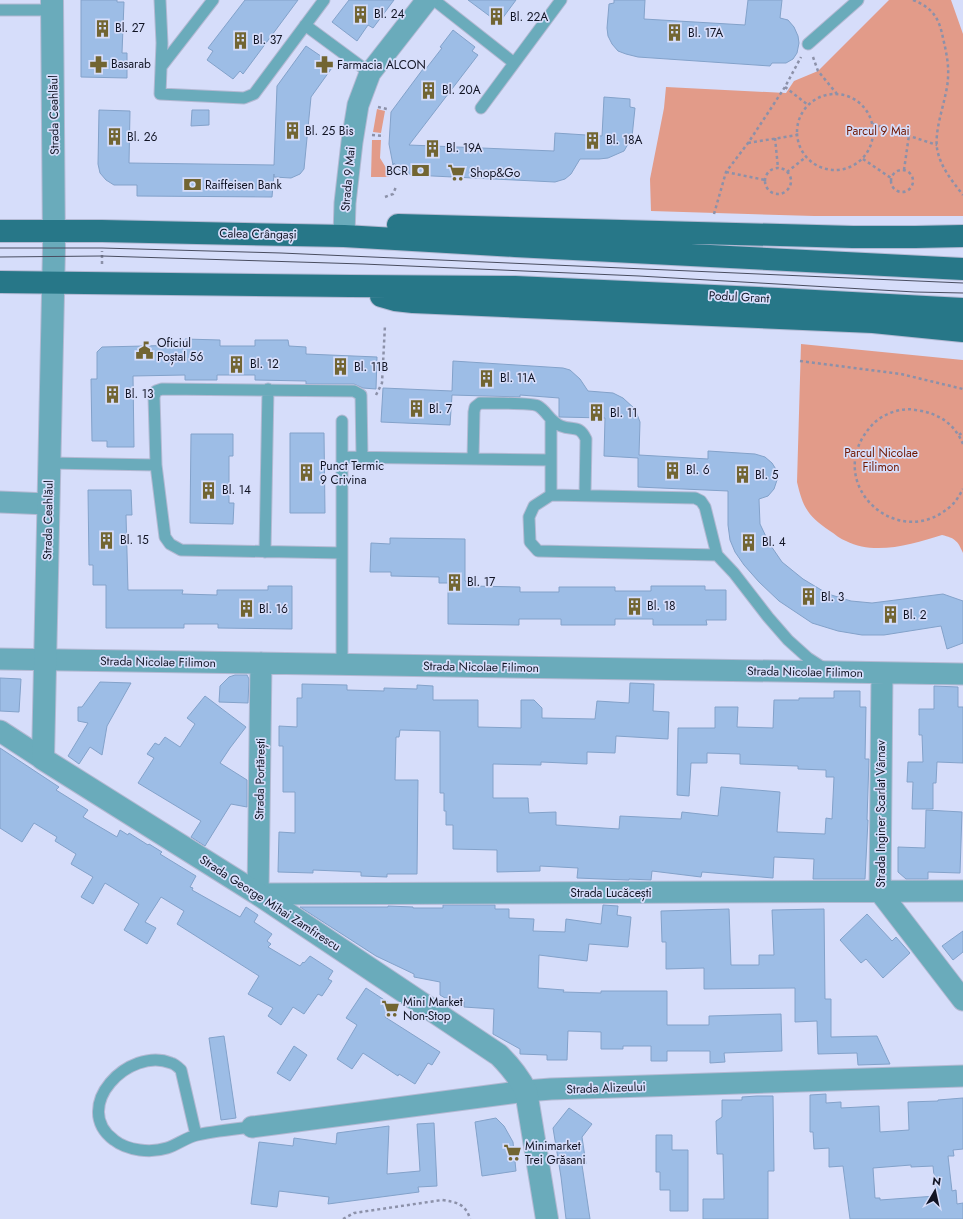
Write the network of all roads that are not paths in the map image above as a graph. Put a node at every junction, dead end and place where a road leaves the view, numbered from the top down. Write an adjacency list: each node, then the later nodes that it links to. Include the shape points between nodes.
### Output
1 (160, 0): 13 (lane)
2 (213, 0): 13 (lane)
3 (324, 0): 10 (lane)
4 (427, 0): 14 (street, Strada 9 Mai)
5 (434, 0): 12 (lane)
6 (561, 0): 12 (lane)
7 (858, 0): 11 (lane)
8 (52, 5): 9 (lane); 17 (street, Strada Ceahlăul)
9 (0, 10)
10 (306, 25): 13 (lane, via 254,94 244,98 160,94); 14 (lane)
11 (808, 44)
12 (514, 63): 15 (lane)
13 (161, 67)
14 (370, 73): 18 (street, Strada 9 Mai, via 358,105 353,132)
15 (481, 108)
16 (0, 231): 17 (main road, Calea Crângași)
17 (54, 231): 18 (main road, Calea Crângași); 22 (street, Strada Ceahlăul)
18 (344, 236): 19 (main road, via 370,227 390,225 853,237); 20 (main road, Calea Crângași)
19 (963, 236)
20 (963, 269)
21 (0, 282): 22 (main road)
22 (54, 282): 23 (main road); 33 (street, Strada Ceahlăul)
23 (350, 286): 24 (main road, Podul Grant, via 515,287); 25 (main road, via 395,300 413,302 873,322)
24 (963, 309)
25 (963, 330)
26 (268, 389): 30 (lane, via 354,391 361,395); 34 (lane, via 156,391); 39 (lane)
27 (551, 420): 31 (lane, via 538,406 480,403 474,412); 32 (lane); 36 (lane, via 562,426 577,428 586,439)
28 (342, 421): 29 (lane)
29 (342, 457): 30 (lane); 40 (lane)
30 (362, 457): 31 (lane)
31 (473, 459): 32 (lane)
32 (551, 460): 35 (lane)
33 (49, 463): 34 (lane); 38 (street, Strada Ceahlăul)
34 (156, 465): 39 (lane, via 165,537 170,544 181,550)
35 (551, 495): 36 (lane); 41 (lane, via 534,506 529,517 530,542 538,551)
36 (585, 495): 41 (lane, via 695,498 705,507)
37 (0, 502): 38 (street)
38 (48, 504): 43 (street, Strada Ceahlăul)
39 (265, 552): 40 (lane)
40 (342, 553): 45 (lane)
41 (717, 555): 46 (lane, via 788,640)
42 (0, 659): 43 (street, Strada Nicolae Filimon)
43 (45, 660): 44 (street, Strada Nicolae Filimon); 50 (street, Strada Ceahlăul)
44 (261, 663): 45 (street, Strada Nicolae Filimon); 53 (street, Strada Portărești)
45 (342, 665): 46 (street, Strada Nicolae Filimon)
46 (829, 672): 47 (street, Strada Nicolae Filimon)
47 (882, 673): 48 (street, Strada Nicolae Filimon); 52 (street, Strada Inginer Scarlat Vârnav)
48 (963, 674)
49 (0, 731): 50 (street, Strada George Mihai Zamfirescu)
50 (42, 758): 53 (street, Strada George Mihai Zamfirescu)
51 (963, 891): 52 (street, Strada Lucăcești)
52 (880, 892): 53 (street, Strada Lucăcești); 54 (street, Strada Inginer Scarlat Vârnav)
53 (258, 894): 56 (street, Strada George Mihai Zamfirescu, via 498,1055 511,1067)
54 (963, 1000)
55 (963, 1076): 56 (street, Strada Alizeului)
56 (526, 1091): 57 (street, Strada Alizeului); 59 (street)
57 (252, 1126): 58 (lane)
58 (196, 1135): 58 (lane, via 181,1070 171,1063 151,1059 137,1063 106,1087 100,1101 98,1116 105,1131 114,1140 145,1151 167,1148)
59 (547, 1219)

